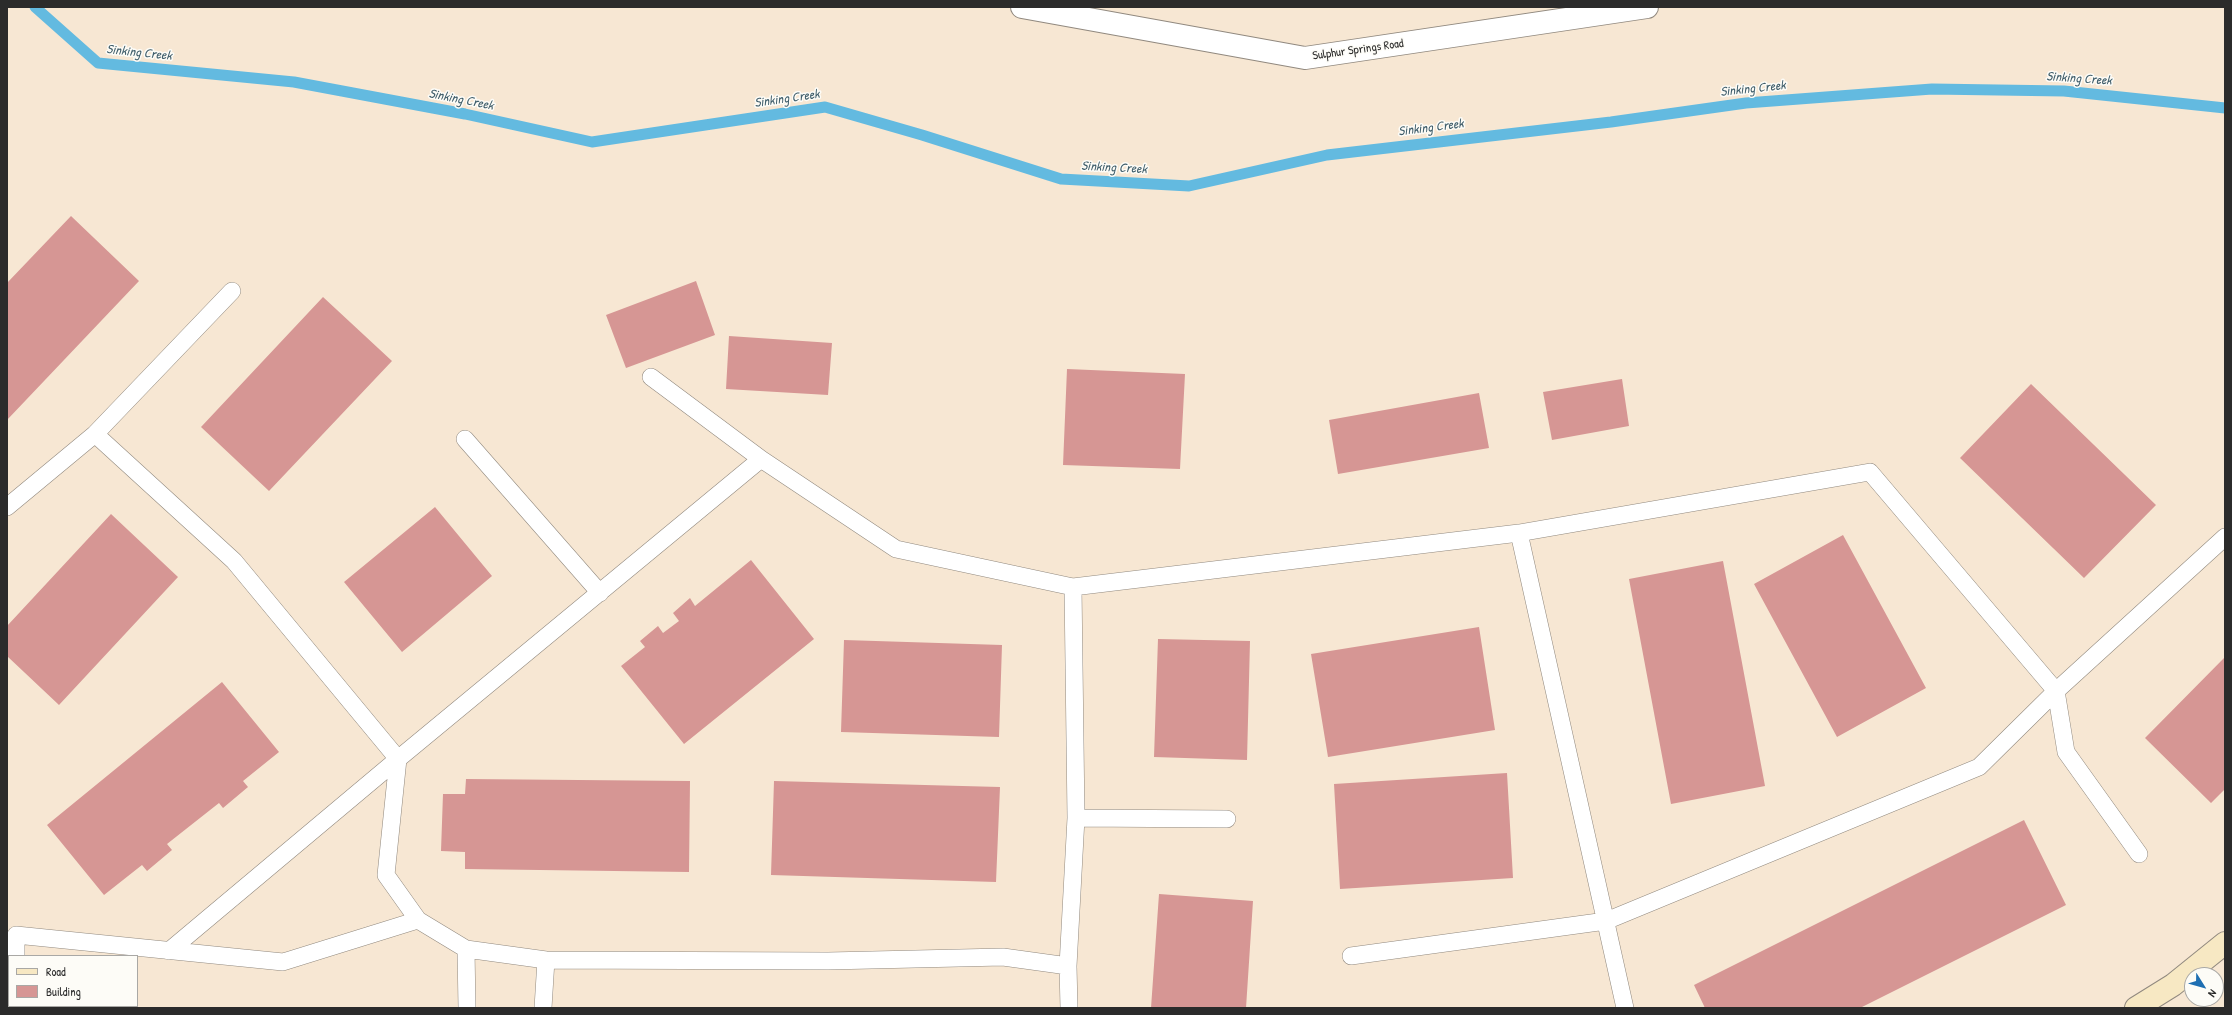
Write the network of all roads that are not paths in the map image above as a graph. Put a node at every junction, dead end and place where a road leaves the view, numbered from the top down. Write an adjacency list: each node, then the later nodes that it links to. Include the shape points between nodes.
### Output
1 (1022, 7): 2 (street, Sulphur Springs Road, via 1305,58)
2 (1647, 7)
3 (232, 291): 5 (lane)
4 (650, 376): 7 (lane)
5 (95, 434): 8 (lane); 14 (lane, via 234,561)
6 (465, 439): 12 (lane)
7 (761, 459): 11 (lane, via 896,549); 12 (lane)
8 (7, 507)
9 (1519, 533): 11 (lane); 13 (lane, via 1870,472); 19 (lane)
10 (2225, 536): 13 (lane)
11 (1073, 587): 15 (lane)
12 (600, 593): 14 (lane)
13 (2056, 691): 17 (lane, via 2066,752); 19 (lane, via 1978,767)
14 (398, 759): 18 (lane, via 386,875); 22 (lane)
15 (1076, 818): 16 (lane); 26 (lane)
16 (1227, 819)
17 (2139, 854)
18 (418, 920): 21 (lane); 22 (lane, via 283,962)
19 (1606, 921): 24 (lane); 30 (lane)
20 (2225, 943): 31 (main road, via 2173,985)
21 (466, 949): 25 (lane); 27 (lane)
22 (169, 951): 23 (lane, via 16,935)
23 (16, 955)
24 (1351, 956)
25 (546, 960): 26 (lane, via 828,961 1003,957); 28 (lane)
26 (1068, 966): 29 (lane)
27 (466, 1008)
28 (543, 1008)
29 (1070, 1008)
30 (1625, 1008)
31 (2136, 1008)

